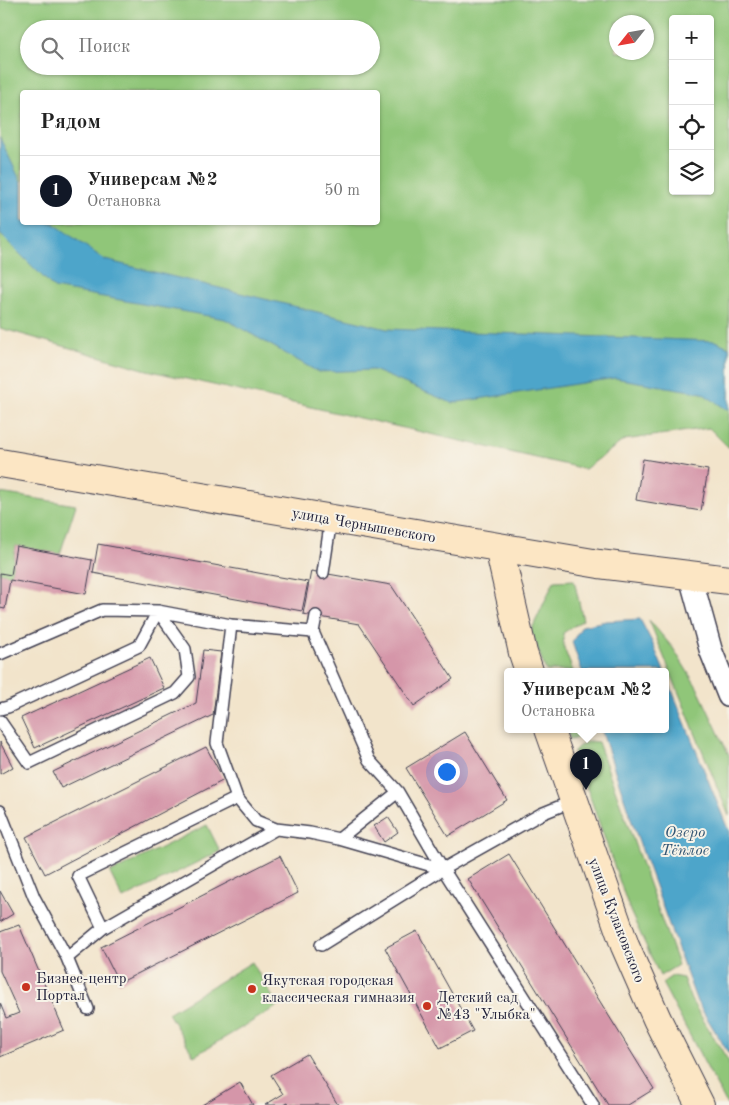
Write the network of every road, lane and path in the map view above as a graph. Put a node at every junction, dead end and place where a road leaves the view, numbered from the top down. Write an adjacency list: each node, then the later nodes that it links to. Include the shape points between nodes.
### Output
1 (0, 463): 2 (main road, улица Чернышевского)
2 (331, 519): 3 (main road, улица Чернышевского); 4 (lane)
3 (499, 548): 5 (main road, улица Чернышевского); 12 (main road)
4 (322, 573)
5 (690, 576): 6 (main road, улица Чернышевского); 13 (street, via 711,651)
6 (729, 580)
7 (158, 611): 9 (lane); 11 (lane, via 102,610); 14 (lane, via 139,646); 15 (lane, via 185,649 189,677 174,693 29,763)
8 (316, 616): 10 (lane)
9 (231, 625): 10 (lane); 18 (lane, via 217,743)
10 (313, 632): 17 (lane, via 369,760)
11 (0, 654)
12 (528, 668)
13 (729, 696)
14 (0, 709)
15 (0, 721)
16 (549, 733): 19 (main road, улица Кулаковского)
17 (398, 792): 22 (lane); 23 (lane)
18 (237, 798): 21 (lane, via 256,821); 24 (lane, via 78,876)
19 (573, 801): 23 (lane, via 541,814); 29 (main road, улица Кулаковского, via 625,946)
20 (0, 811): 26 (lane, via 34,896)
21 (276, 829): 22 (lane); 24 (lane)
22 (339, 839): 23 (lane)
23 (443, 869): 25 (lane); 28 (lane)
24 (103, 928): 26 (lane)
25 (321, 945)
26 (67, 958): 27 (lane)
27 (88, 1009)
28 (593, 1105)
29 (700, 1105)

